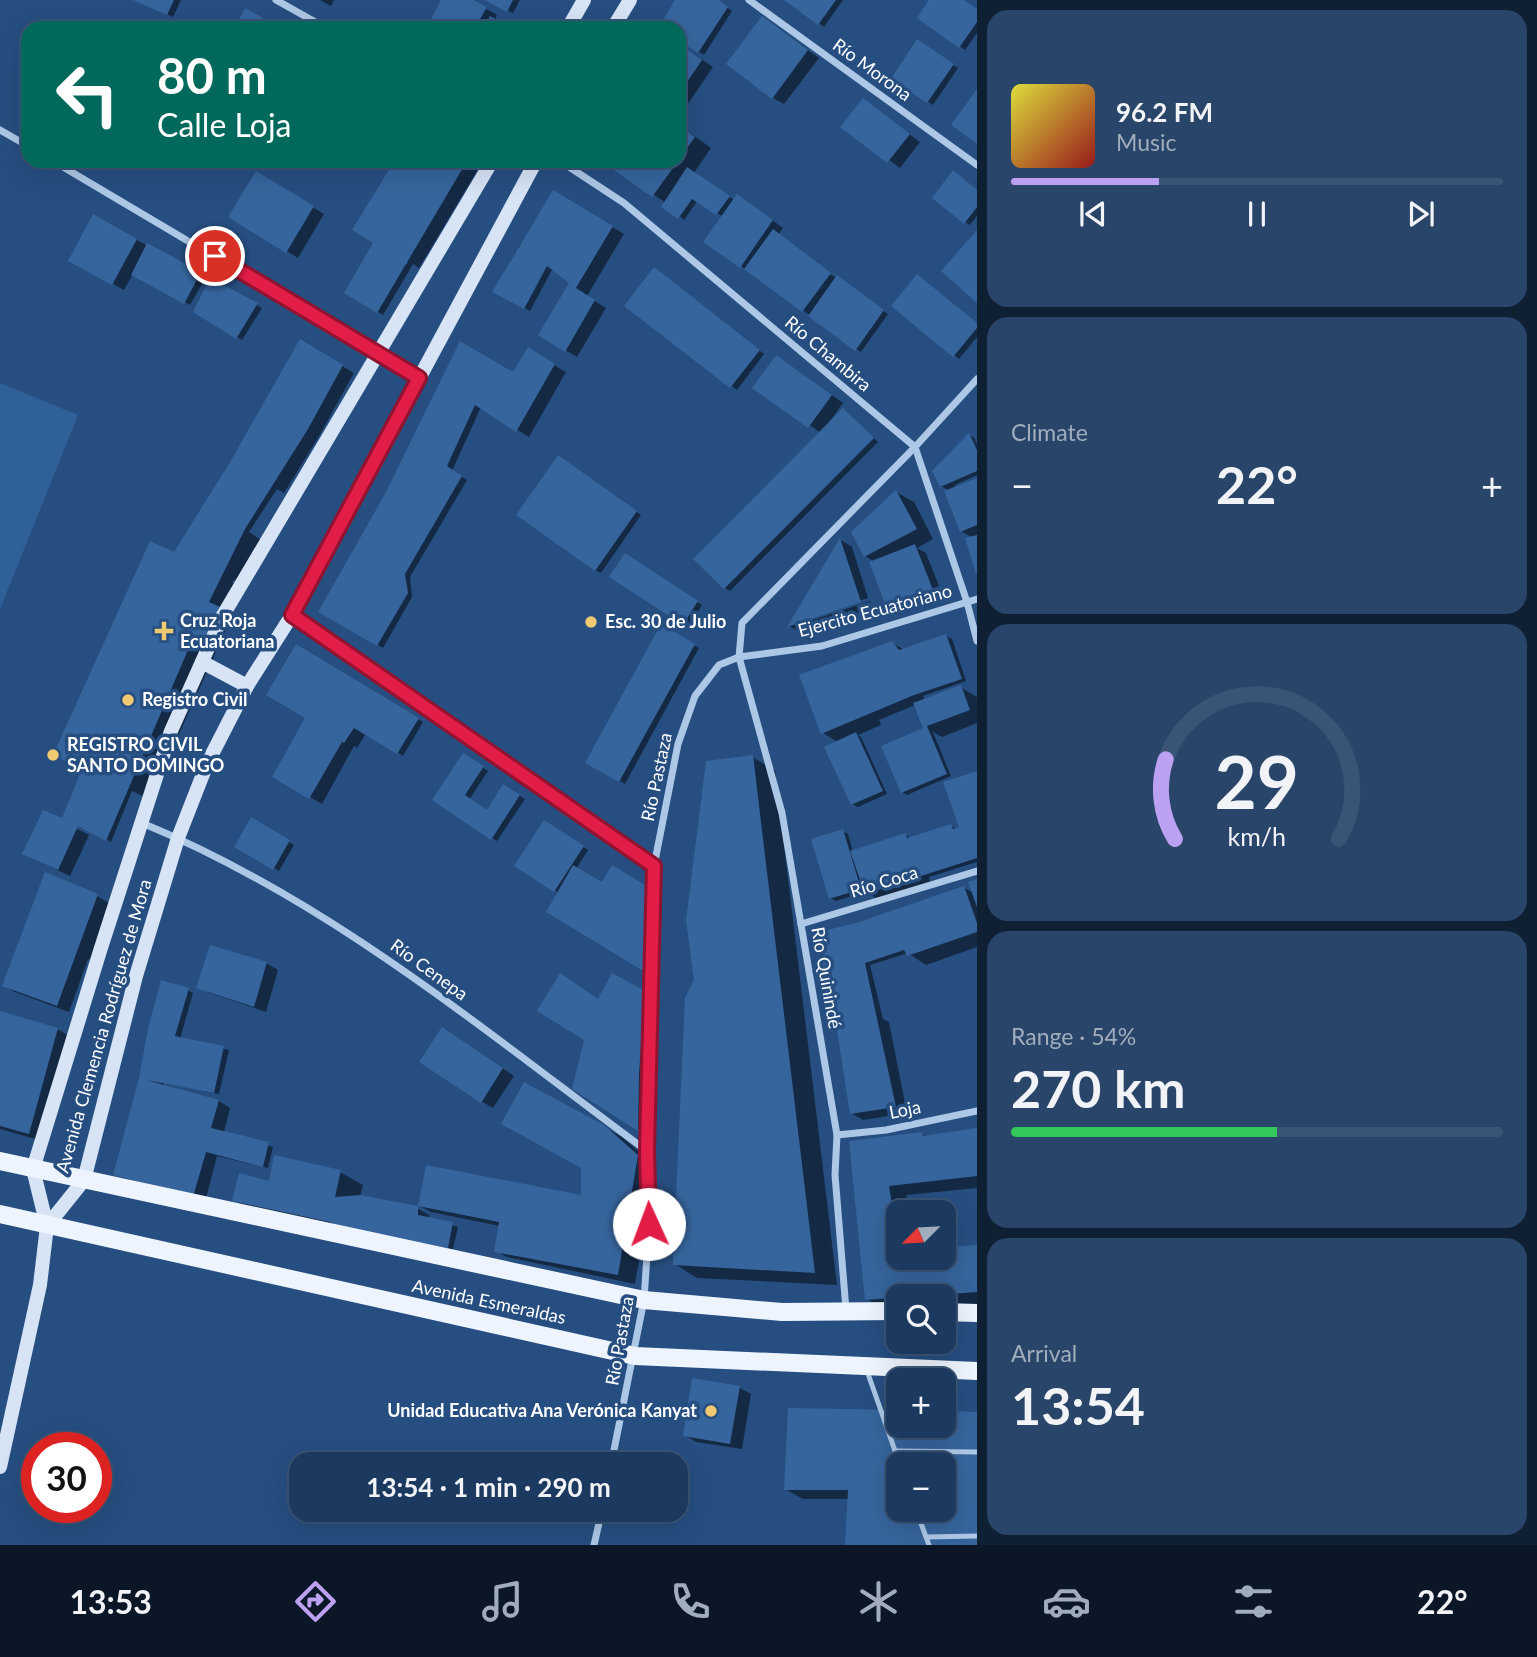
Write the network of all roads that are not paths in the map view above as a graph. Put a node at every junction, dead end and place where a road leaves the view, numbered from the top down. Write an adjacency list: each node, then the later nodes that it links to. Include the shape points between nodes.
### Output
1 (276, 0): 5 (street)
2 (584, 0): 6 (street)
3 (629, 0): 7 (street)
4 (749, 0): 10 (street, Río Morona)
5 (314, 21)
6 (572, 21)
7 (617, 21)
8 (0, 130): 9 (street)
9 (21, 142)
10 (977, 165)
11 (65, 168): 15 (street)
12 (488, 168): 15 (street, Avenida Clemencia Rodríguez de Mora)
13 (532, 168): 16 (street, Avenida Clemencia Rodríguez de Mora)
14 (571, 168): 18 (street, Río Chambira, via 624,203)
15 (377, 352): 16 (street); 24 (street, Avenida Clemencia Rodríguez de Mora, via 222,617)
16 (419, 378): 21 (street, Avenida Clemencia Rodríguez de Mora)
17 (977, 379): 18 (street)
18 (915, 447): 20 (street); 23 (street, via 742,623)
19 (977, 599): 20 (street, Ejercito Ecuatoriano)
20 (967, 602): 22 (street); 23 (street, Ejercito Ecuatoriano, via 821,646)
21 (292, 615): 25 (street, Avenida Clemencia Rodríguez de Mora); 28 (street)
22 (977, 641)
23 (739, 657): 28 (street, Río Pastaza, via 719,665 695,696 678,744); 30 (street, Río Quinindé, via 782,813)
24 (202, 662): 25 (street); 26 (street, Avenida Clemencia Rodríguez de Mora, via 171,732)
25 (247, 686): 27 (street, Avenida Clemencia Rodríguez de Mora, via 207,764)
26 (142, 823): 27 (street, Río Cenepa); 35 (street, Avenida Clemencia Rodríguez de Mora)
27 (178, 838): 33 (street, Río Cenepa, via 278,889 369,946); 36 (street, Avenida Clemencia Rodríguez de Mora, via 135,976)
28 (654, 866): 33 (street, Río Pastaza)
29 (977, 871): 30 (street, Río Coca)
30 (801, 924): 32 (street, Río Quinindé)
31 (977, 1111): 32 (street, Loja)
32 (838, 1135): 40 (street, Río Quinindé, via 835,1175)
33 (647, 1151): 39 (street, Río Pastaza)
34 (0, 1161): 35 (main road, Avenida Esmeraldas)
35 (33, 1168): 36 (main road, Avenida Esmeraldas); 38 (street, Avenida Clemencia Rodríguez de Mora)
36 (84, 1180): 38 (street, Avenida Clemencia Rodríguez de Mora); 39 (main road, Avenida Esmeraldas)
37 (0, 1214): 38 (main road, Avenida Esmeraldas)
38 (47, 1226): 44 (main road, Avenida Esmeraldas); 50 (street, Avenida Clemencia Rodríguez de Mora, via 40,1285)
39 (644, 1300): 40 (main road, Avenida Esmeraldas, via 782,1312); 44 (street, Río Pastaza)
40 (846, 1310): 41 (main road, Avenida Esmeraldas)
41 (886, 1311)
42 (956, 1312): 43 (main road)
43 (977, 1313)
44 (635, 1356): 45 (main road, Avenida Esmeraldas); 48 (street, Río Pastaza)
45 (865, 1365): 46 (main road, Avenida Esmeraldas); 47 (lane)
46 (977, 1371)
47 (895, 1451): 49 (lane)
48 (614, 1452)
49 (977, 1452)
50 (0, 1467)
51 (599, 1522): 55 (street)
52 (920, 1522): 54 (lane)
53 (977, 1536): 54 (lane)
54 (926, 1537): 56 (lane)
55 (594, 1545)
56 (929, 1545)

